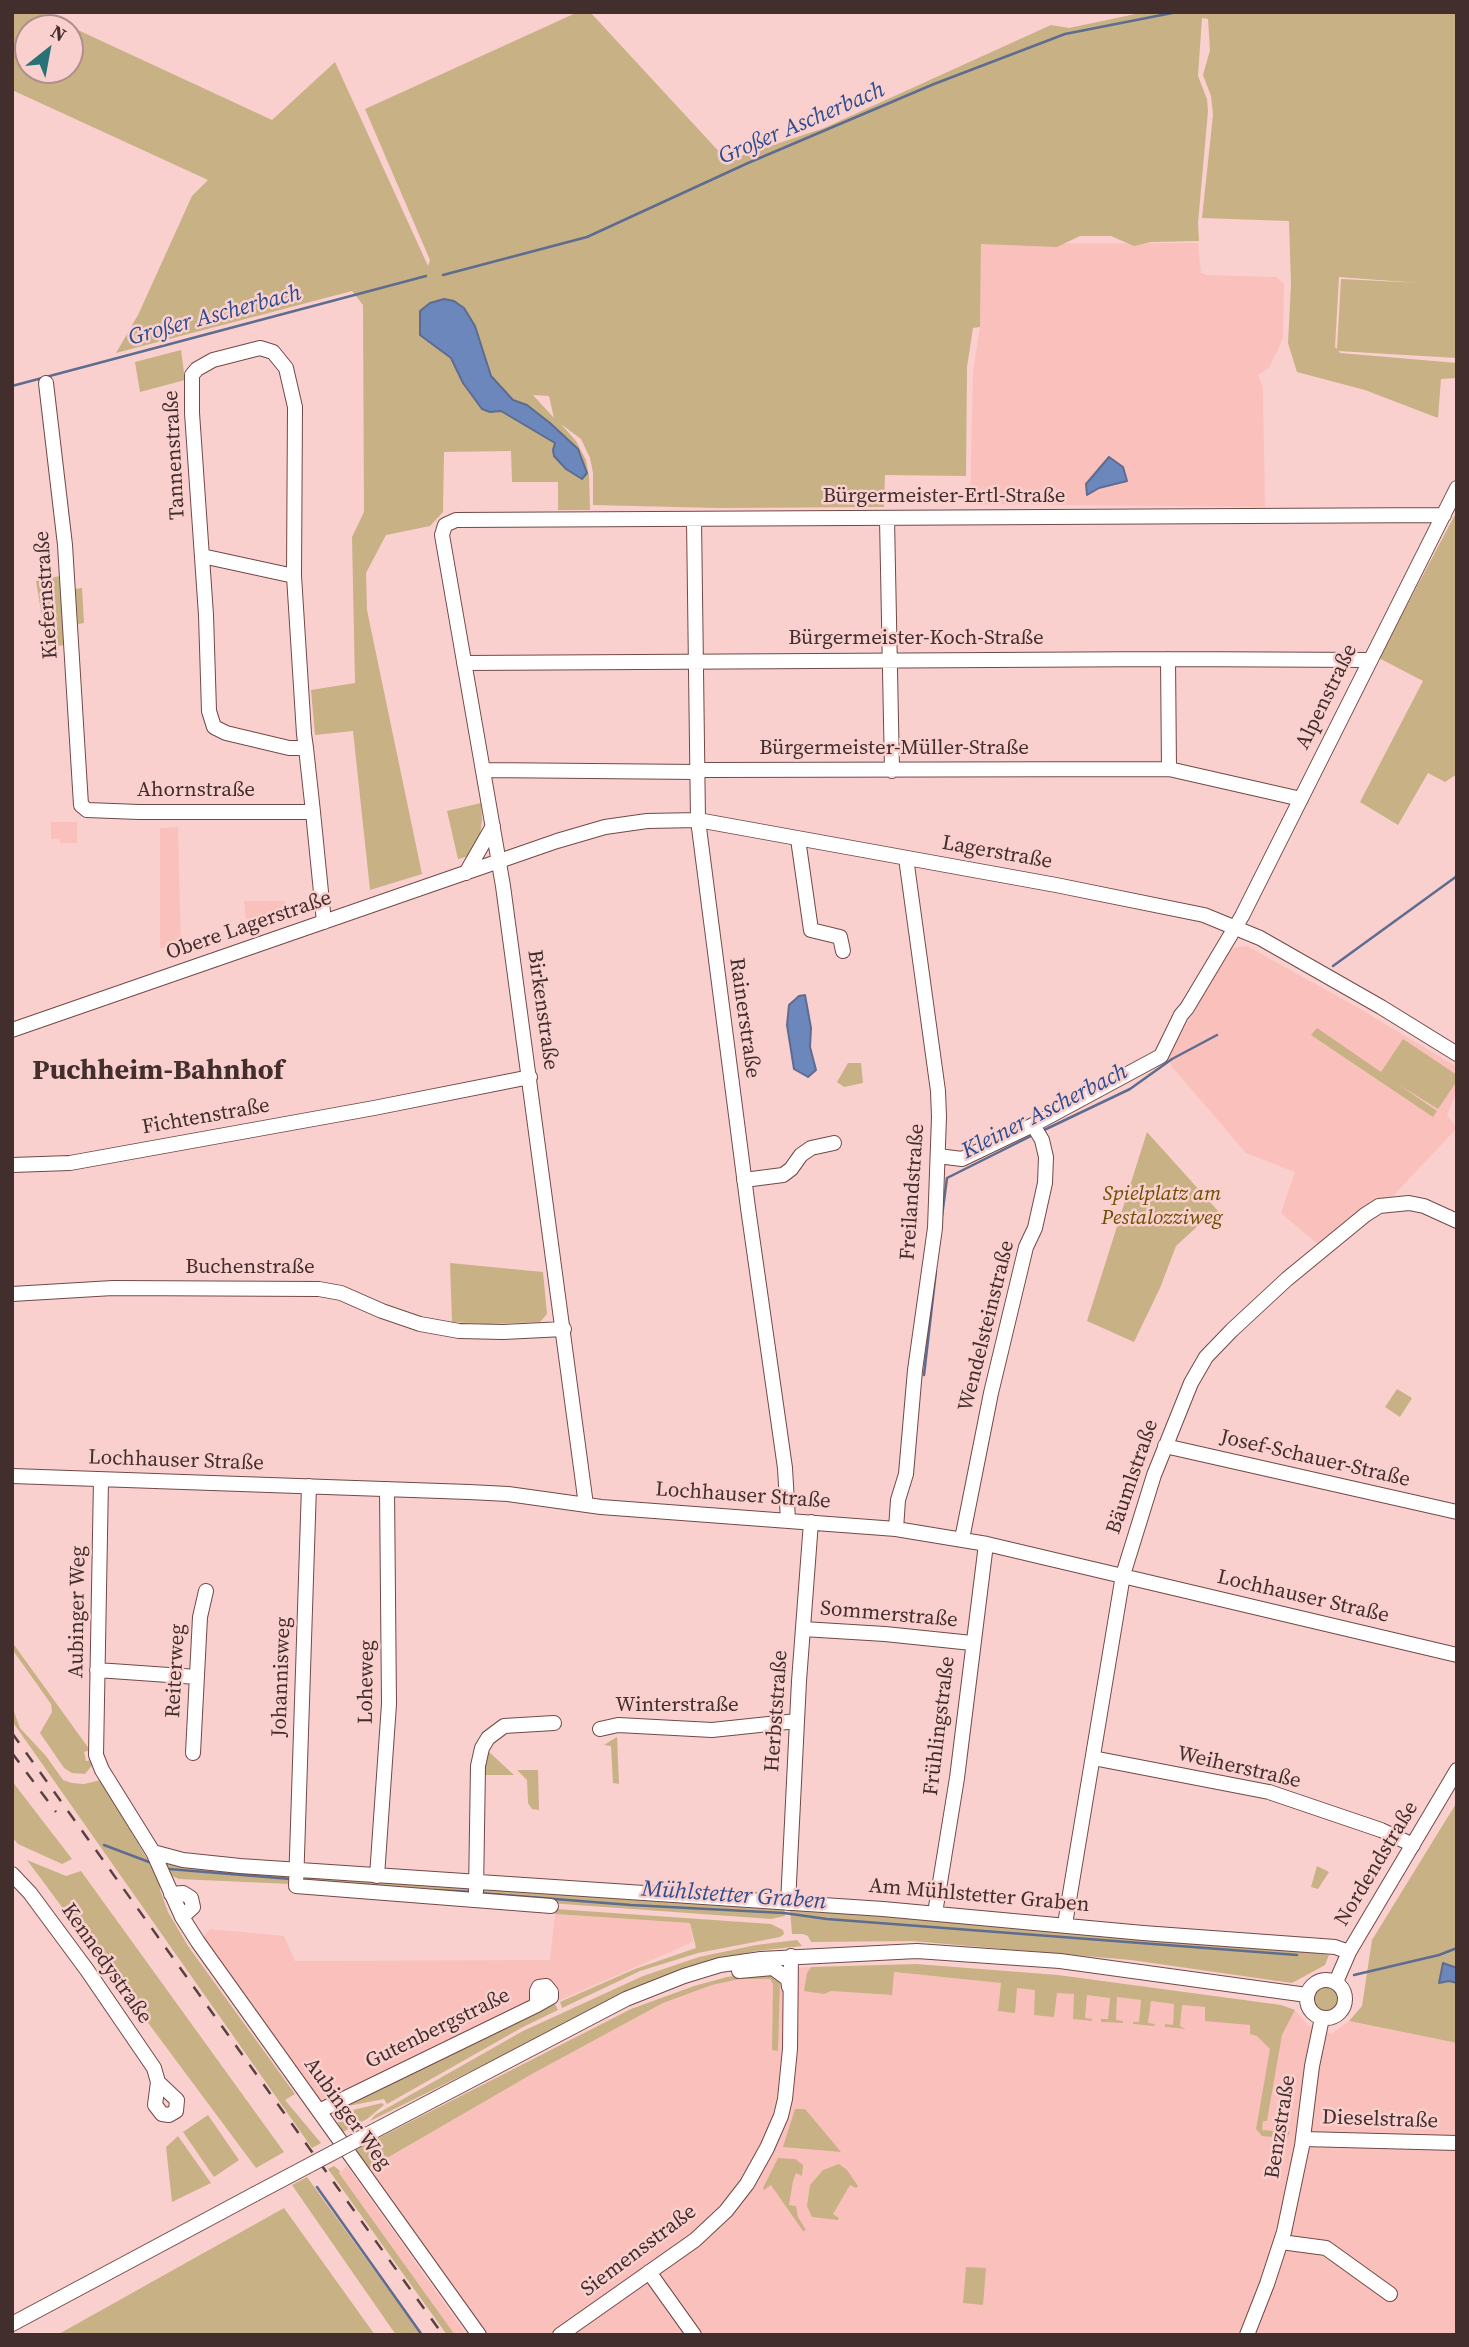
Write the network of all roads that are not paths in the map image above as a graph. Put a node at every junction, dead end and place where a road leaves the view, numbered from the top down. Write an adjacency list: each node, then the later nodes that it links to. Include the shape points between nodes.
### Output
1 (46, 383): 20 (street, Kiefernstraße, via 65,545)
2 (1457, 488): 3 (street, Alpenstraße)
3 (1444, 515): 4 (street, Bürgermeister-Ertl-Straße); 11 (street, Alpenstraße)
4 (887, 519): 5 (street, Bürgermeister-Ertl-Straße); 10 (street)
5 (694, 520): 6 (street, Bürgermeister-Ertl-Straße, via 456,520); 12 (street, Rainerstraße)
6 (445, 525): 13 (street, Birkenstraße, via 442,535)
7 (202, 556): 8 (street); 8 (street, Tannenstraße, via 192,375 214,360 260,348 272,352 286,368 293,399); 14 (street, Tannenstraße, via 209,711 214,726 289,748)
8 (293, 576): 14 (street, Tannenstraße)
9 (1168, 659): 10 (street, Bürgermeister-Koch-Straße); 11 (street, Bürgermeister-Koch-Straße); 15 (street)
10 (890, 660): 12 (street, Bürgermeister-Koch-Straße); 17 (street)
11 (1369, 660): 19 (street, Alpenstraße)
12 (697, 661): 13 (street, Bürgermeister-Koch-Straße); 18 (street, Rainerstraße)
13 (464, 663): 16 (street, Birkenstraße)
14 (306, 747): 21 (street, Tannenstraße)
15 (1169, 769): 17 (street, Bürgermeister-Müller-Straße); 19 (street, Bürgermeister-Müller-Straße)
16 (484, 770): 18 (street, Bürgermeister-Müller-Straße); 23 (street, Birkenstraße)
17 (892, 771): 18 (street, Bürgermeister-Müller-Straße)
18 (698, 772): 22 (street, Rainerstraße)
19 (1301, 799): 29 (street, Alpenstraße)
20 (81, 805): 21 (street, Ahornstraße, via 87,810 139,812)
21 (313, 812): 28 (street, Tannenstraße)
22 (698, 820): 24 (street, Lagerstraße); 26 (street, Lagerstraße, via 605,827); 38 (street, Rainerstraße)
23 (493, 826): 26 (street, Birkenstraße); 27 (street)
24 (799, 839): 25 (street, Lagerstraße); 30 (street, via 811,930 840,937)
25 (906, 858): 29 (street, Lagerstraße, via 1181,908); 36 (street, Freilandstraße, via 938,1091)
26 (499, 862): 27 (street, Obere Lagerstraße); 33 (street, Birkenstraße)
27 (466, 873): 28 (street, Obere Lagerstraße)
28 (324, 922): 31 (street, Obere Lagerstraße)
29 (1236, 926): 32 (street, Lagerstraße); 34 (street, Alpenstraße, via 1161,1056)
30 (843, 951)
31 (12, 1030)
32 (1457, 1054)
33 (530, 1077): 37 (street, Fichtenstraße, via 70,1163); 41 (street, Birkenstraße)
34 (1037, 1132): 36 (street, Alpenstraße, via 962,1158); 52 (street, Wendelsteinstraße, via 1046,1157 1045,1183 991,1393)
35 (834, 1143): 38 (street, via 801,1154 783,1175)
36 (938, 1156): 51 (street, Freilandstraße, via 935,1228)
37 (12, 1165)
38 (744, 1180): 49 (street, Rainerstraße, via 785,1468)
39 (1457, 1221): 42 (street, Bäumlstraße, via 1409,1203 1380,1206 1365,1215 1287,1279 1206,1357)
40 (12, 1294): 41 (street, Buchenstraße, via 319,1289 420,1324 460,1331)
41 (564, 1329): 47 (street, Birkenstraße)
42 (1165, 1446): 48 (street, Josef-Schauer-Straße); 54 (street, Bäumlstraße)
43 (12, 1476): 44 (street, Lochhauser Straße)
44 (101, 1480): 45 (street, Lochhauser Straße); 59 (street, Aubinger Weg)
45 (309, 1486): 46 (street, Lochhauser Straße); 70 (street, Johannisweg)
46 (387, 1489): 47 (street, Lochhauser Straße, via 508,1494); 71 (street, Loheweg, via 389,1691)
47 (586, 1505): 49 (street, Lochhauser Straße)
48 (1457, 1512)
49 (788, 1520): 50 (street, Lochhauser Straße)
50 (811, 1522): 51 (street, Lochhauser Straße); 56 (street, Herbststraße)
51 (896, 1529): 52 (street, Lochhauser Straße)
52 (962, 1539): 53 (street, Lochhauser Straße)
53 (986, 1544): 54 (street, Lochhauser Straße); 57 (street, Frühlingstraße)
54 (1123, 1575): 58 (street, Lochhauser Straße); 65 (street, Bäumlstraße)
55 (206, 1591): 60 (street, Reiterweg)
56 (803, 1629): 57 (street, Sommerstraße); 61 (street, Herbststraße)
57 (972, 1643): 75 (street, Frühlingstraße)
58 (1457, 1655)
59 (97, 1670): 60 (street); 68 (street, Aubinger Weg, via 96,1755)
60 (197, 1677): 64 (street, Reiterweg)
61 (797, 1721): 63 (street, Winterstraße, via 712,1730 618,1725); 73 (street, Herbststraße)
62 (554, 1723): 72 (street, via 505,1726 482,1748)
63 (600, 1729)
64 (193, 1753)
65 (1093, 1758): 67 (street, Weiherstraße, via 1269,1792); 76 (street, Bäumlstraße)
66 (1457, 1770): 67 (street, Nordendstraße)
67 (1413, 1845): 77 (street, Nordendstraße)
68 (158, 1862): 70 (street, Am Mühlstetter Graben, via 183,1860); 86 (street, Aubinger Weg, via 171,1894 186,1894 193,1901 191,1911 182,1917)
69 (12, 1874): 85 (street, Kennedystraße, via 87,1970 154,2068)
70 (296, 1876): 71 (street, Am Mühlstetter Graben); 72 (street, Am Mühlstetter Graben, via 296,1886)
71 (377, 1877): 72 (street, Am Mühlstetter Graben)
72 (476, 1892): 73 (street, Am Mühlstetter Graben); 74 (street, Am Mühlstetter Graben)
73 (788, 1903): 75 (street, Am Mühlstetter Graben)
74 (551, 1906)
75 (936, 1913): 76 (street, Am Mühlstetter Graben)
76 (1065, 1924): 77 (street, Am Mühlstetter Graben, via 1335,1947)
77 (1349, 1952): 79 (street, Nordendstraße)
78 (791, 1956): 80 (street, Siemensstraße); 81 (street, via 917,1951 1047,1960); 82 (street, via 720,1965)
79 (1336, 1982): 81 (street, via 1321,1980); 84 (street, via 1345,1992 1345,2006 1336,2016)
80 (790, 1991): 82 (street, via 788,1979 773,1968 737,1971); 90 (street, Siemensstraße, via 785,2099 767,2148 726,2211)
81 (1307, 1995): 84 (street, via 1310,2010)
82 (626, 1999): 92 (street, bridge)
83 (537, 2005): 86 (street, Gutenbergstraße)
84 (1322, 2018): 87 (street, Benzstraße)
85 (158, 2082)
86 (319, 2110): 93 (street, Aubinger Weg)
87 (1303, 2138): 88 (street, Dieselstraße); 89 (street, Benzstraße)
88 (1457, 2143)
89 (1281, 2242): 91 (street, via 1326,2248); 96 (street, Benzstraße)
90 (649, 2272): 94 (street, Siemensstraße); 95 (street)
91 (1390, 2294)
92 (12, 2324)
93 (479, 2335)
94 (560, 2335)
95 (694, 2335)
96 (1247, 2335)

